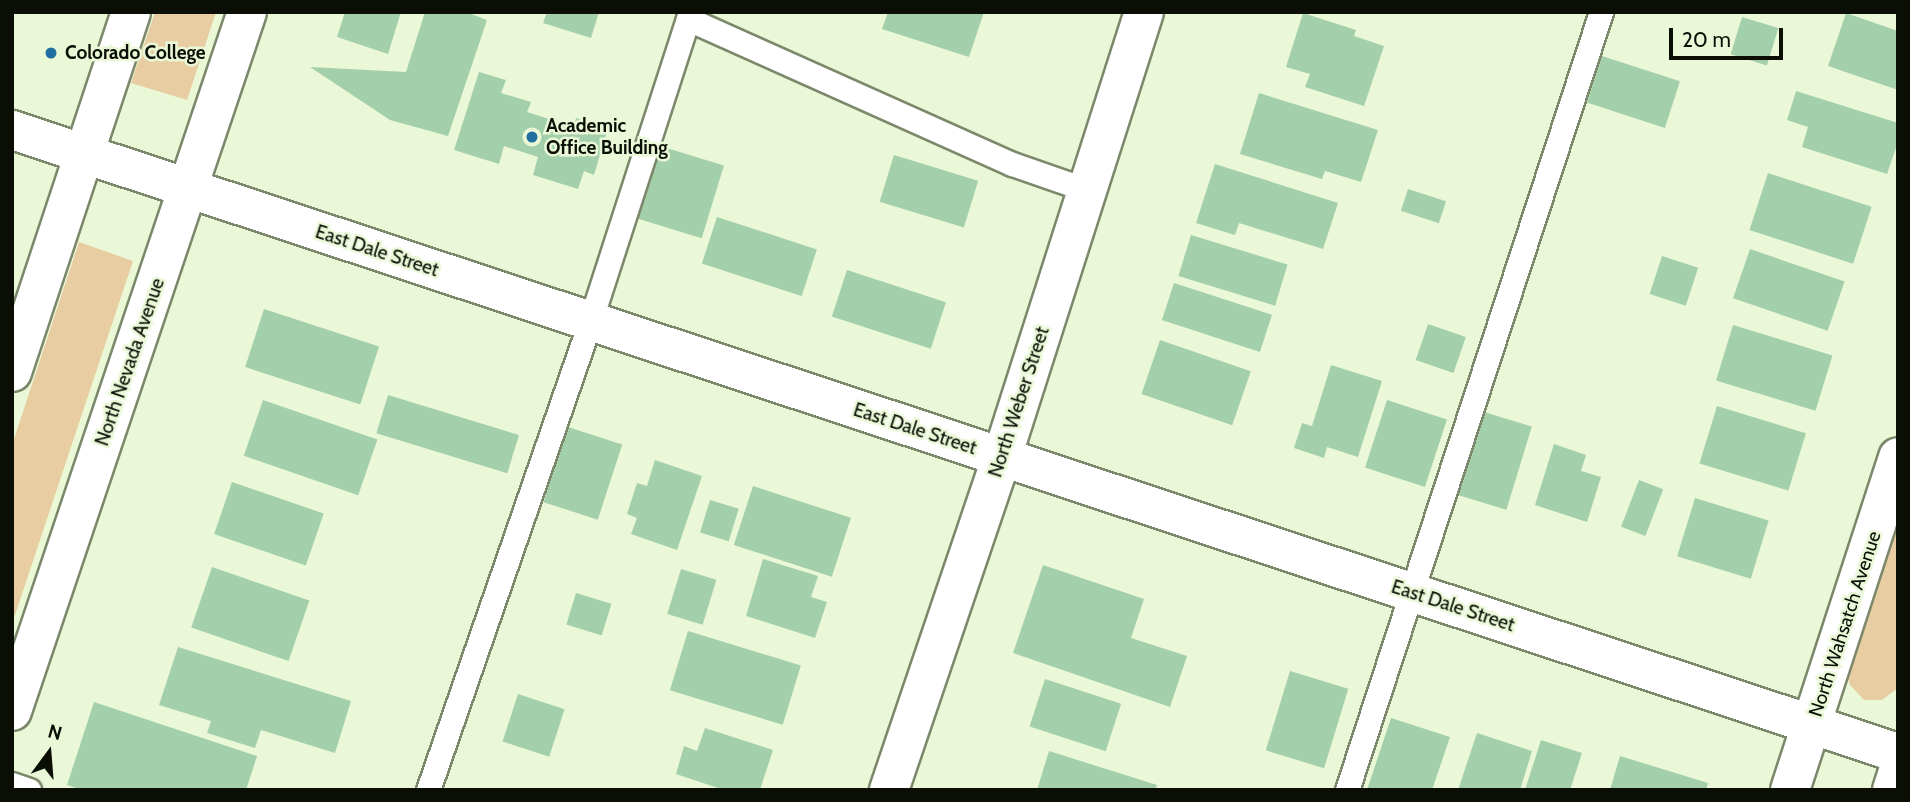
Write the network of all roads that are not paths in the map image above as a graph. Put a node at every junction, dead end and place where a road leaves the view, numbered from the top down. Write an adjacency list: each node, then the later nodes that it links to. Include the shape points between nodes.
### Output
1 (131, 12): 7 (street)
2 (247, 12): 8 (street, North Nevada Avenue)
3 (1144, 12): 9 (street, North Weber Street)
4 (1601, 12): 14 (lane)
5 (689, 16): 9 (lane, via 1012,164); 10 (lane)
6 (12, 130): 7 (street, East Dale Street)
7 (85, 153): 8 (street, East Dale Street); 11 (street)
8 (189, 189): 10 (street, East Dale Street); 15 (street, North Nevada Avenue)
9 (1087, 190): 12 (street, North Weber Street)
10 (590, 321): 12 (street, East Dale Street); 21 (lane)
11 (12, 372)
12 (1002, 457): 14 (street, East Dale Street); 22 (street, North Weber Street)
13 (1898, 457): 16 (street, North Wahsatch Avenue)
14 (1413, 593): 16 (street, East Dale Street); 23 (lane)
15 (12, 711)
16 (1812, 725): 17 (street, East Dale Street); 24 (street, North Wahsatch Avenue)
17 (1898, 753)
18 (1898, 772): 25 (street)
19 (12, 784): 20 (lane)
20 (29, 790)
21 (428, 790)
22 (889, 790)
23 (1347, 790)
24 (1790, 790)
25 (1892, 790)

